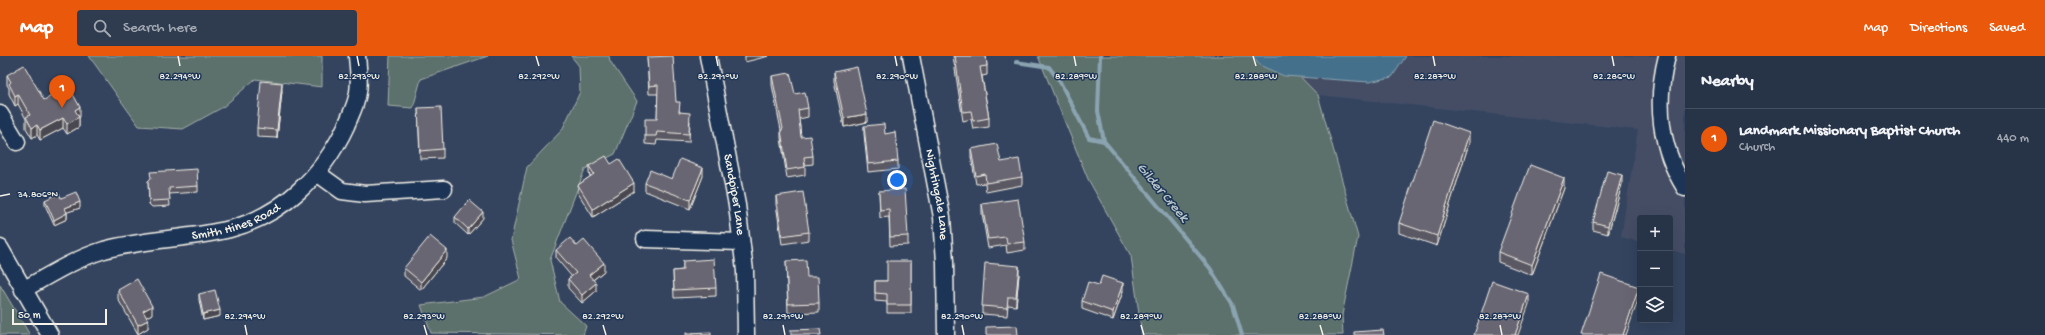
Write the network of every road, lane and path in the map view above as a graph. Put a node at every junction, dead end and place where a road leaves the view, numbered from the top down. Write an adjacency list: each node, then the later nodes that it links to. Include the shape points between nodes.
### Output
1 (358, 56): 7 (street, Smith Hines Road, via 358,93 350,118 337,146)
2 (708, 56): 11 (street, Sandpiper Lane, via 737,205)
3 (911, 56): 16 (street, Nightingale Lane, via 942,217)
4 (1667, 56): 8 (street, via 1661,77 1660,117 1672,163)
5 (0, 114): 6 (street)
6 (18, 142)
7 (317, 173): 9 (street, via 342,191 365,194); 13 (street, Smith Hines Road, via 301,190 261,217 230,228 105,250 67,264)
8 (1685, 188)
9 (444, 189)
10 (645, 239): 11 (street)
11 (741, 242): 15 (street, Sandpiper Lane, via 745,271)
12 (0, 248): 13 (street)
13 (23, 290): 14 (street)
14 (50, 335)
15 (746, 335)
16 (946, 335)

